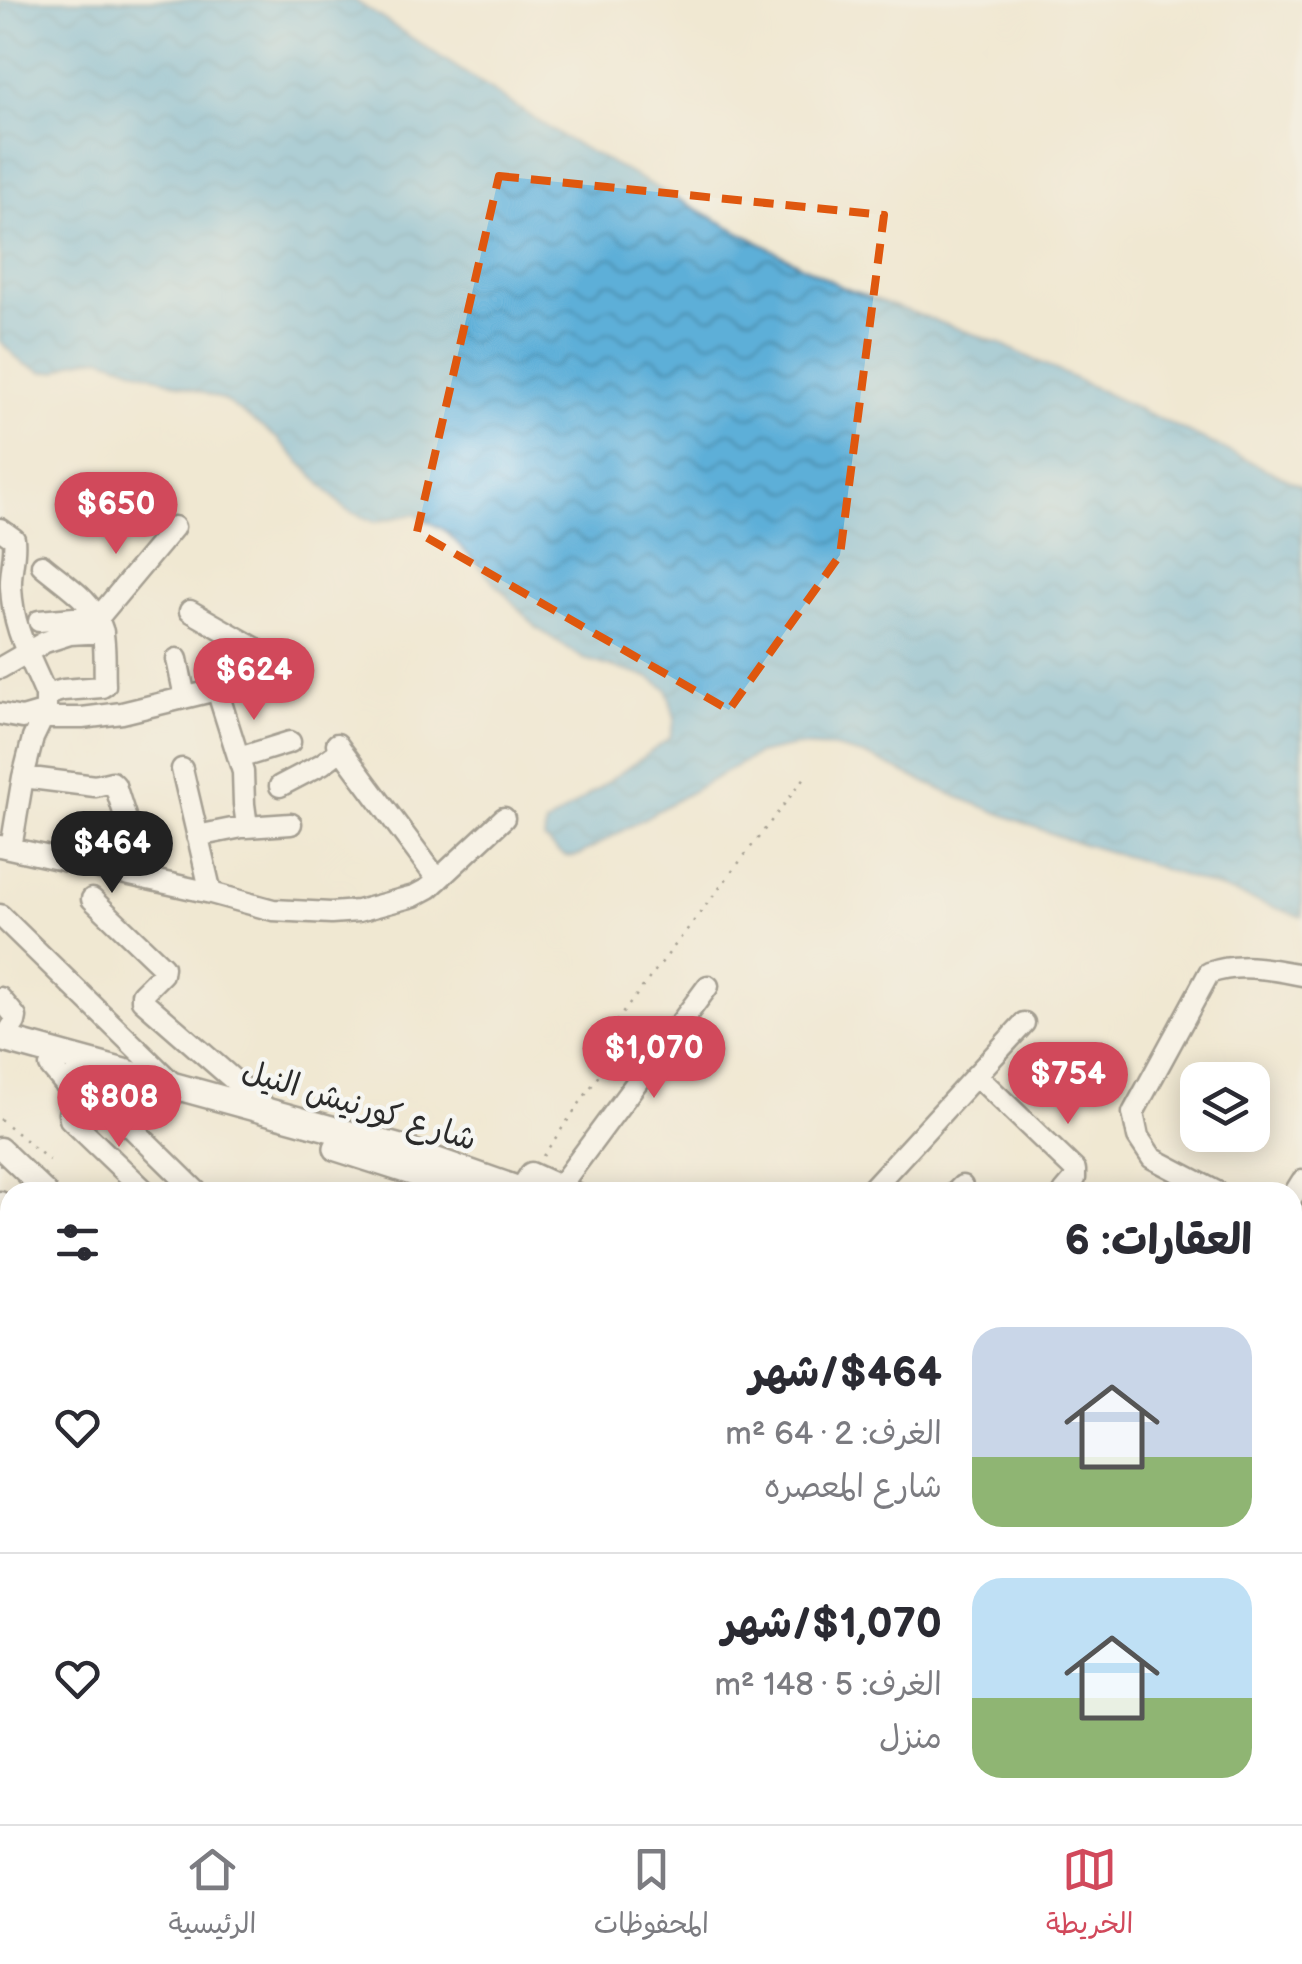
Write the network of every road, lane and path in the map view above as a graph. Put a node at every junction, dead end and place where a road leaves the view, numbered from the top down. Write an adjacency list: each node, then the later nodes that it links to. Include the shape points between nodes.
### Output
1 (174, 527): 7 (street)
2 (7, 534): 4 (street)
3 (42, 565): 7 (street)
4 (6, 575): 8 (street)
5 (190, 611): 11 (street, via 255,648)
6 (39, 622): 7 (street)
7 (99, 622): 8 (street); 13 (street, via 104,686 63,690)
8 (27, 652): 10 (street); 13 (street)
9 (177, 659): 12 (street)
10 (0, 668)
11 (220, 689): 12 (street); 16 (street)
12 (185, 698): 13 (street, via 82,718)
13 (45, 708): 14 (street, via 22,718); 19 (street)
14 (0, 714)
15 (290, 742): 16 (street)
16 (239, 758): 24 (street)
17 (182, 769): 25 (street)
18 (806, 776): 49 (path, via 611,1028 604,1068)
19 (23, 777): 21 (street, via 94,786 112,782); 26 (street)
20 (280, 786): 27 (street, via 339,747)
21 (125, 816)
22 (504, 818): 27 (street)
23 (291, 824): 24 (street)
24 (246, 827): 25 (street)
25 (198, 836): 28 (street)
26 (6, 847): 28 (street)
27 (438, 880): 28 (street, via 414,896 330,914 273,910)
28 (218, 896)
29 (92, 899): 40 (street, via 163,967 142,1000)
30 (0, 915): 39 (street)
31 (1302, 975): 53 (street, via 1227,967 1209,973 1133,1113 1152,1158)
32 (708, 986): 50 (street)
33 (0, 998): 35 (street, via 16,1017)
34 (1024, 1023): 38 (street)
35 (1, 1043): 36 (main road, شارع كورنيش النيل); 39 (main road, شارع كورنيش النيل)
36 (50, 1066): 37 (main road, شارع كورنيش النيل); 45 (street, via 72,1096 70,1119)
37 (76, 1073): 46 (street); 47 (main road, شارع كورنيش النيل)
38 (976, 1075): 51 (street); 52 (street, via 1075,1170)
39 (174, 1085): 40 (main road, شارع كورنيش النيل)
40 (272, 1114): 48 (main road, شارع كورنيش النيل)
41 (0, 1118): 43 (path)
42 (0, 1148): 44 (street)
43 (49, 1160)
44 (36, 1182)
45 (136, 1182)
46 (186, 1182)
47 (442, 1182)
48 (515, 1182)
49 (527, 1182)
50 (572, 1182)
51 (879, 1182)
52 (1072, 1182)
53 (1198, 1182)

